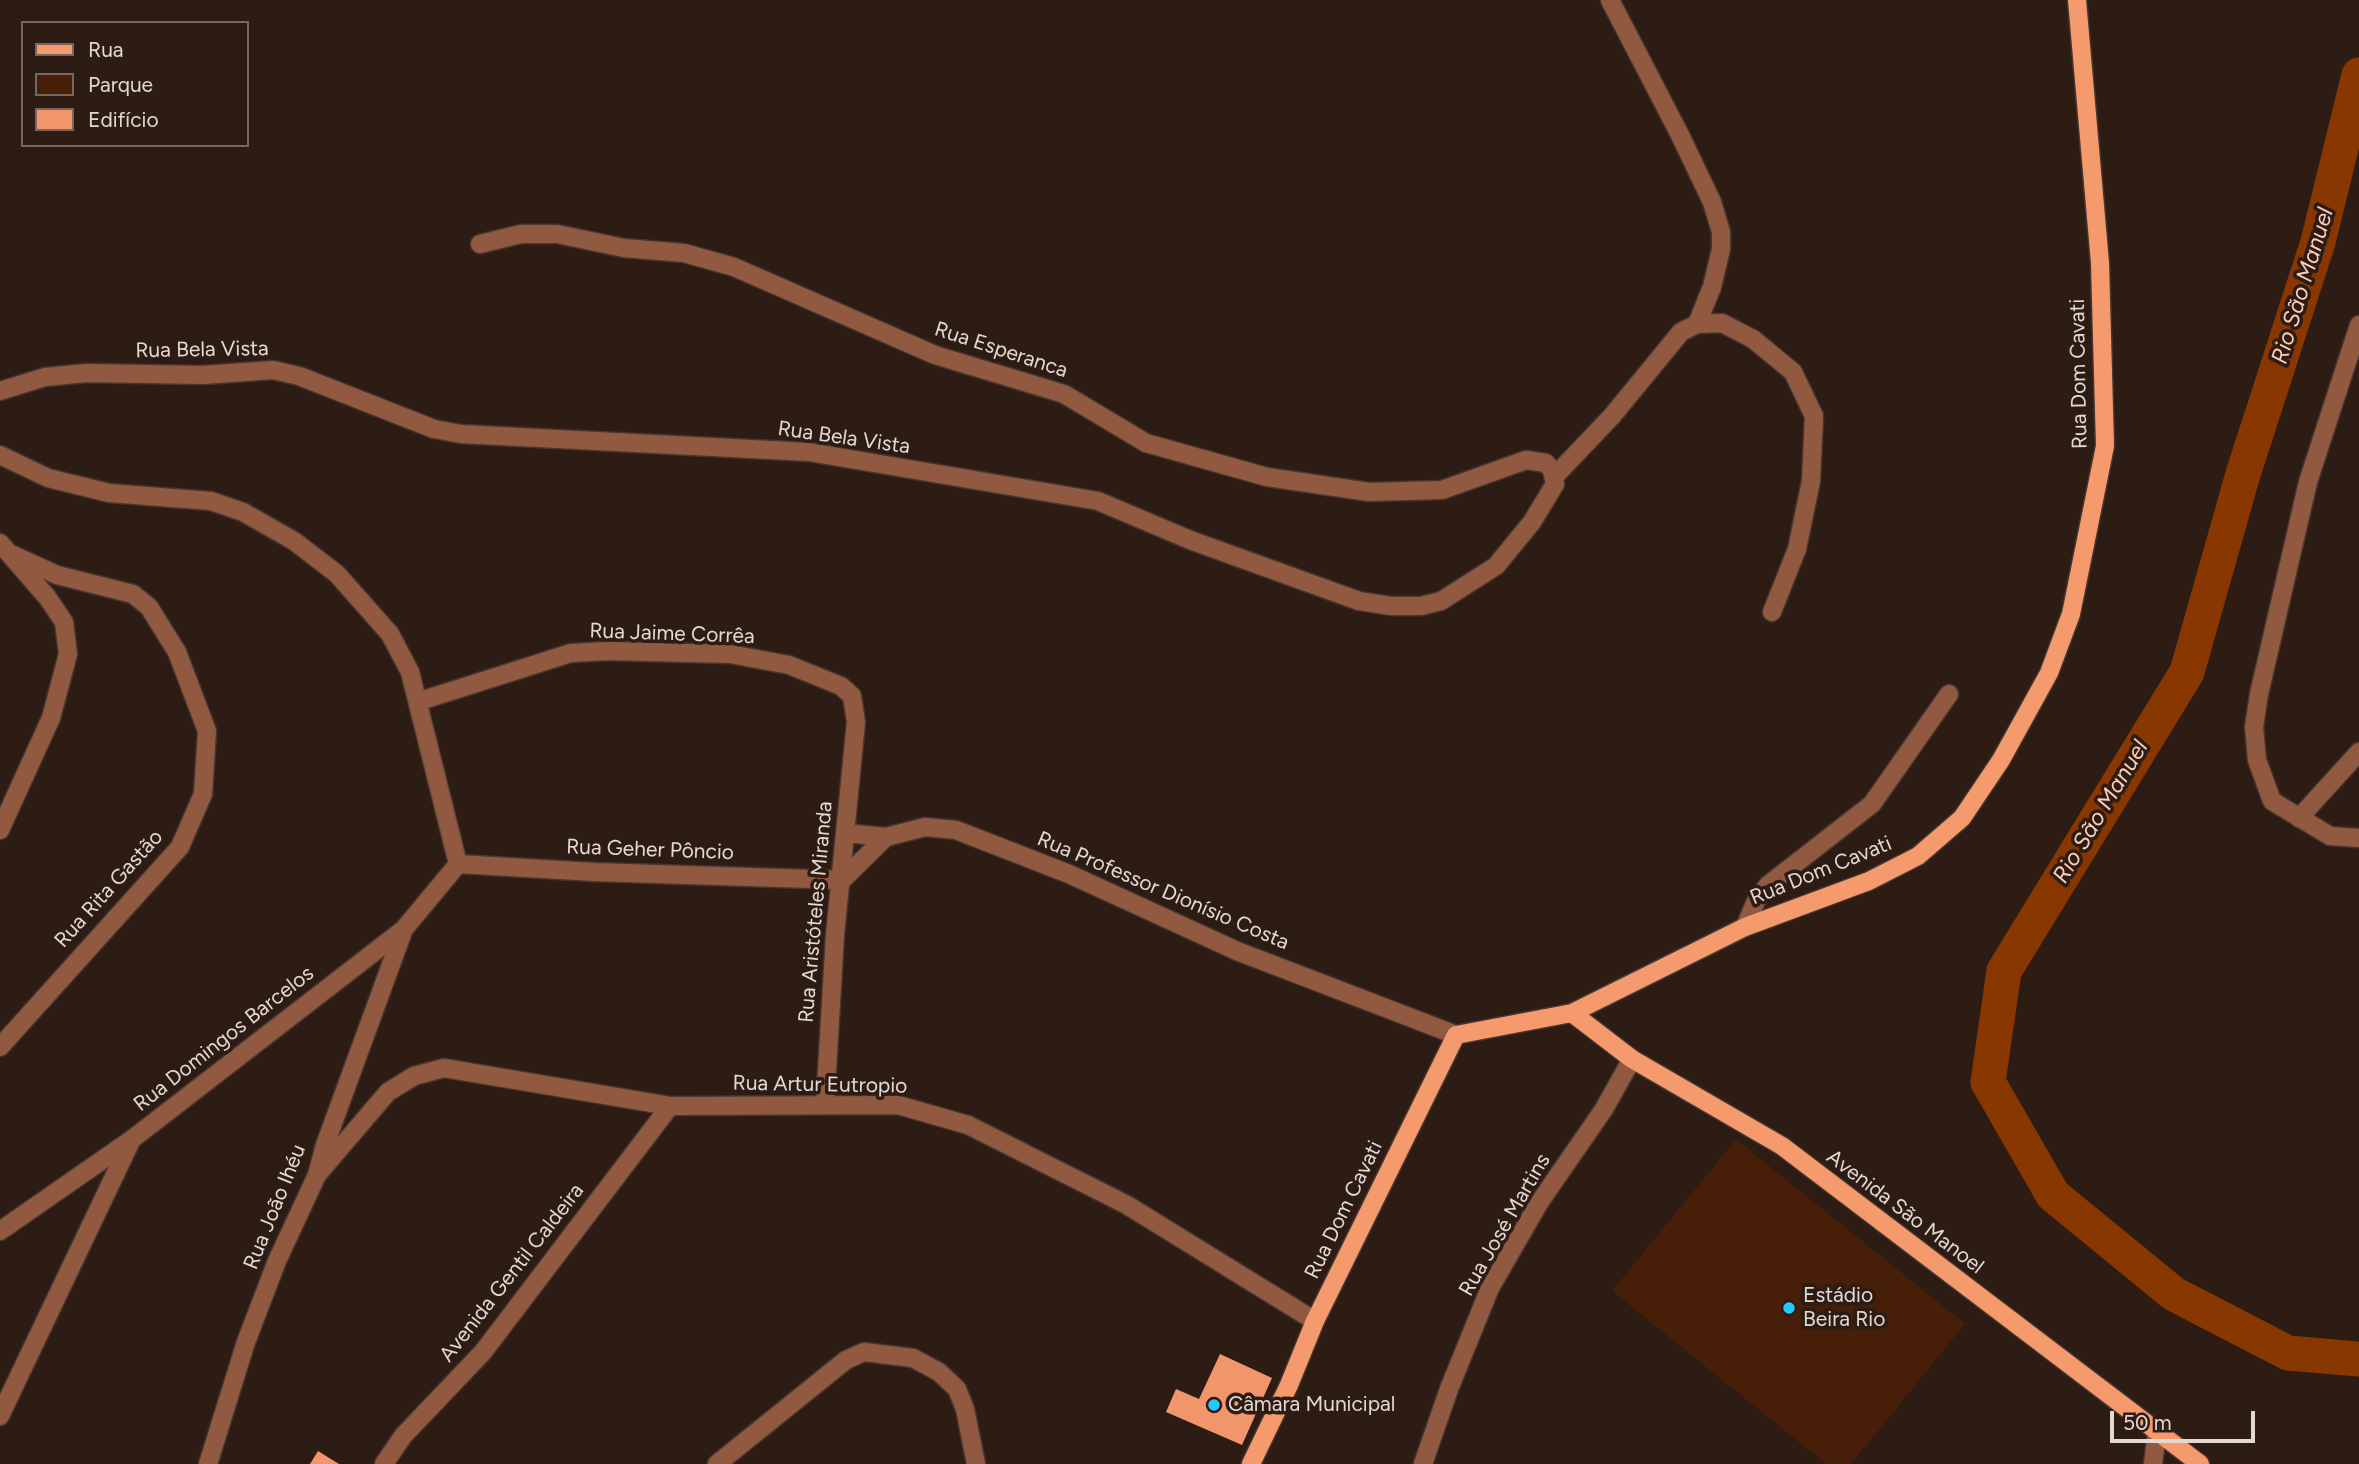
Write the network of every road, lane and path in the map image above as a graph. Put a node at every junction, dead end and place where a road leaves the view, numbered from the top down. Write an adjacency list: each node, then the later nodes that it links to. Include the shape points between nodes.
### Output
1 (1610, 0): 4 (street, via 1680,135 1721,232 1712,288)
2 (2077, 0): 22 (main road, Rua Dom Cavati, via 2100,263 2105,446 2071,614 2049,673 2001,760 1962,818 1918,856 1869,881)
3 (480, 244): 8 (street, Rua Esperanca, via 521,234 557,234 624,248 684,253 734,267 935,355 1064,394 1146,443 1267,477 1369,492 1442,490 1526,460)
4 (1698, 324): 8 (street, Rua Bela Vista, via 1681,332 1612,415); 10 (street, via 1722,323 1753,339 1793,372 1814,416 1808,495 1797,549)
5 (2359, 325): 15 (street, via 2308,482 2255,711 2254,744 2266,788 2272,801)
6 (0, 391): 8 (street, Rua Bela Vista, via 45,377 87,373 203,375 273,370 434,429 809,452 1098,501 1190,540 1359,601 1391,606 1441,601 1496,566 1553,492)
7 (0, 456): 12 (street, via 48,478 109,493 211,501 243,512 295,541 337,574 390,634)
8 (1550, 470)
9 (6, 549): 16 (street, via 64,622 68,654 51,718); 26 (street, Rua Rita Gastão, via 57,575 133,594 149,607 177,652 207,731 203,794 180,847)
10 (1772, 612)
11 (1949, 695): 22 (street, via 1872,804 1768,885)
12 (420, 701): 13 (street, Rua Jaime Corrêa, via 571,653 730,654 789,665 841,686 852,696); 20 (street)
13 (856, 722): 17 (street, Rua Aristóteles Miranda)
14 (2359, 752): 15 (street)
15 (2299, 818): 19 (street, via 2330,836)
16 (0, 830)
17 (845, 833): 18 (street, Rua Professor Dionísio Costa); 21 (street, Rua Aristóteles Miranda)
18 (886, 837): 21 (street); 25 (street, Rua Professor Dionísio Costa, via 925,827 981,838 1237,951)
19 (2359, 838)
20 (458, 864): 21 (street, Rua Geher Pôncio); 23 (street, Rua Domingos Barcelos)
21 (842, 880): 28 (street, Rua Aristóteles Miranda)
22 (1745, 927): 24 (main road, Rua Dom Cavati)
23 (404, 929): 30 (street, Rua Domingos Barcelos); 31 (street, Rua João Ihéu)
24 (1572, 1013): 25 (main road, Rua Dom Cavati); 27 (main road, Avenida São Manoel)
25 (1456, 1035): 33 (main road, Rua Dom Cavati)
26 (0, 1047)
27 (1632, 1059): 35 (main road, Avenida São Manoel, via 1782,1146); 41 (street, Rua José Martins, via 1490,1288)
28 (825, 1105): 29 (street, Rua Artur Eutropio); 33 (street, Rua Artur Eutropio, via 898,1105 968,1125 1127,1205)
29 (670, 1106): 31 (street, Rua Artur Eutropio, via 444,1068 414,1076 388,1092); 37 (street, Avenida Gentil Caldeira, via 483,1352 403,1436)
30 (131, 1140): 32 (street, Rua Domingos Barcelos); 34 (street)
31 (317, 1175): 36 (street, Rua João Ihéu, via 246,1342)
32 (0, 1231)
33 (1315, 1321): 40 (main road, Rua Dom Cavati)
34 (0, 1416)
35 (2157, 1433): 42 (street); 43 (main road, Avenida São Manoel)
36 (208, 1464)
37 (384, 1464)
38 (717, 1464): 39 (street, via 846,1360 864,1352 913,1358 939,1372 957,1389)
39 (976, 1464)
40 (1251, 1464)
41 (1423, 1464)
42 (2153, 1464)
43 (2200, 1464)

